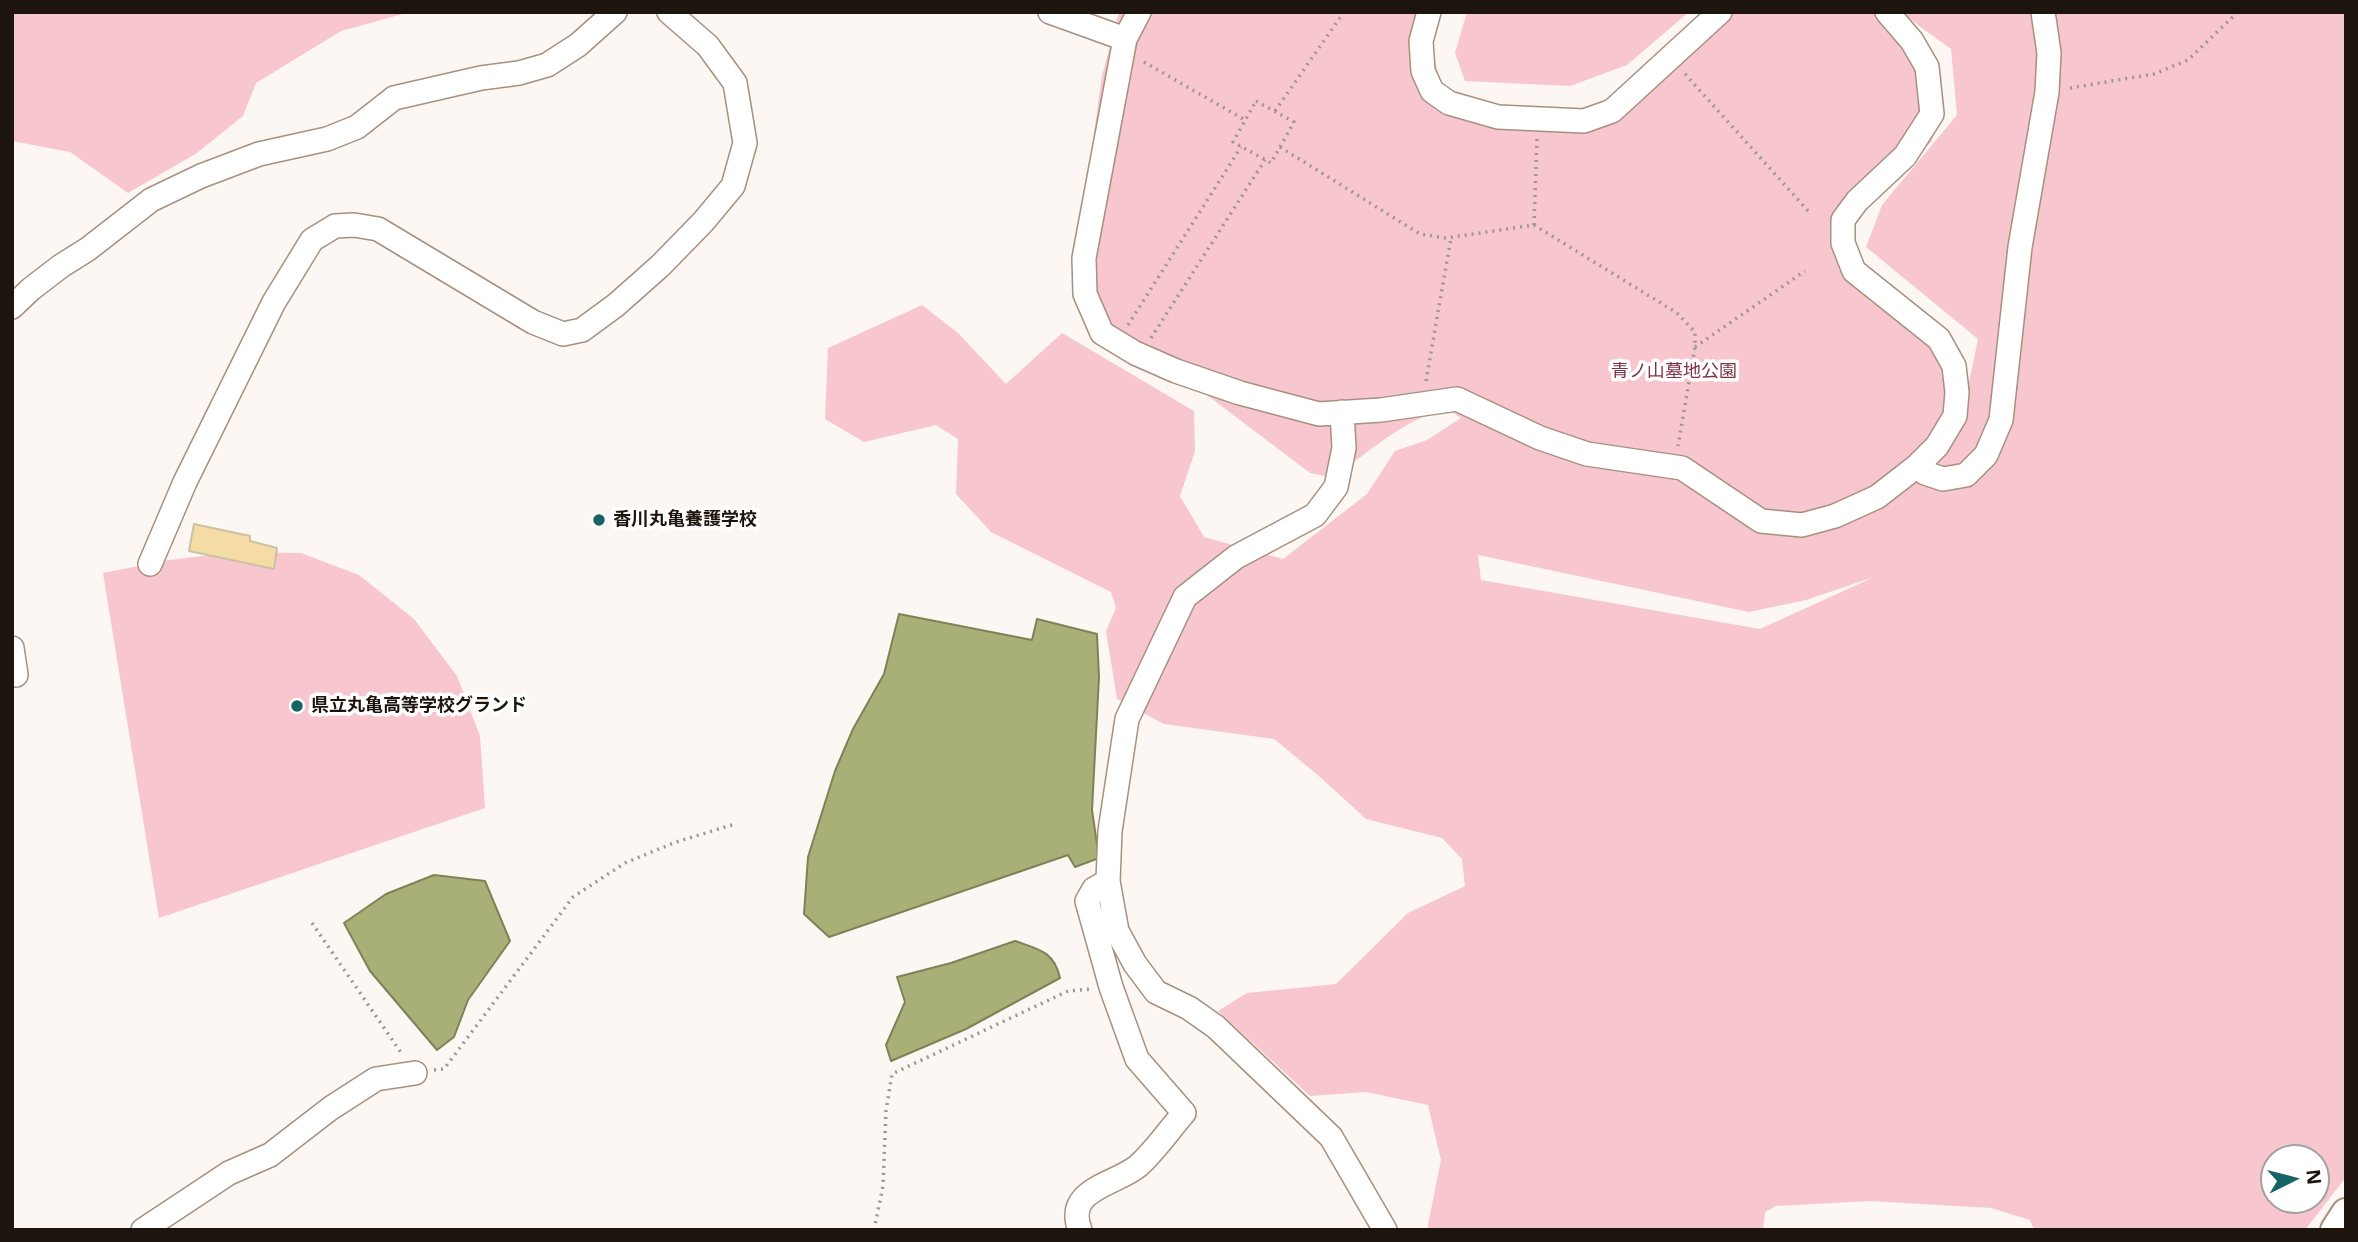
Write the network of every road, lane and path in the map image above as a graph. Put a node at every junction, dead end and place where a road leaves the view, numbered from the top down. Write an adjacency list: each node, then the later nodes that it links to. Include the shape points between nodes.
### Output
1 (615, 12): 24 (street, via 547,65 394,98 357,127 327,139 259,154 151,200)
2 (669, 12): 32 (street, via 708,46 735,83 745,144 733,187 703,222 616,305 582,330 563,334 533,322 378,229 335,226 312,240 268,314)
3 (1050, 12): 11 (street)
4 (1139, 12): 11 (street)
5 (1344, 12): 14 (path)
6 (1429, 12): 15 (street, via 1421,41 1423,71 1432,91 1449,103 1498,117)
7 (1720, 12): 12 (street)
8 (1887, 12): 30 (street, via 1927,67 1932,114 1905,156 1843,220 1843,243 1854,271 1939,338 1954,366 1955,416 1937,446)
9 (2043, 12): 13 (street, via 2049,52)
10 (2238, 12): 13 (path, via 2188,60 2154,74)
11 (1124, 44): 16 (path); 25 (street, via 1084,258 1085,294 1102,333)
12 (1670, 58): 15 (street, via 1612,111 1584,121); 20 (path)
13 (2047, 92): 30 (street, via 2020,247 2001,420 1986,455 1966,475 1943,479)
14 (1275, 111): 16 (path, via 1256,101); 18 (path, via 1294,122)
15 (1538, 119): 21 (path)
16 (1245, 120): 17 (path, via 1233,142)
17 (1241, 147): 19 (path); 25 (path)
18 (1280, 147): 19 (path, via 1271,163); 22 (path, via 1420,234)
19 (1265, 160): 27 (path)
20 (1810, 213)
21 (1534, 225): 22 (path); 26 (path, via 1677,313 1695,332)
22 (1451, 238): 28 (path)
23 (1805, 271): 26 (path)
24 (12, 307)
25 (1117, 342): 27 (street)
26 (1695, 347): 31 (path)
27 (1140, 355): 29 (street, via 1240,393 1319,414)
28 (1422, 404): 29 (street); 31 (street, via 1457,399 1540,438 1587,454)
29 (1342, 412): 36 (street, via 1344,448 1336,487 1315,515 1236,557 1185,597 1127,719 1110,831)
30 (1917, 466): 31 (street, via 1877,497 1802,525 1762,522)
31 (1675, 467)
32 (150, 564)
33 (12, 648): 34 (street)
34 (16, 675)
35 (735, 824): 39 (path, via 625,863 573,897 444,1069)
36 (1108, 881): 38 (street, via 1094,888 1087,901); 44 (street, via 1117,931 1156,992 1216,1027 1331,1138)
37 (312, 923): 39 (path)
38 (1111, 987): 42 (path, via 1068,991 892,1074 883,1186); 43 (street, via 1137,1059 1184,1113 1137,1166 1084,1196 1077,1209)
39 (415, 1073): 41 (street, via 376,1079 270,1155 229,1173)
40 (2346, 1213): 45 (main road)
41 (143, 1230)
42 (874, 1230)
43 (1080, 1230)
44 (1385, 1230)
45 (2335, 1230)

